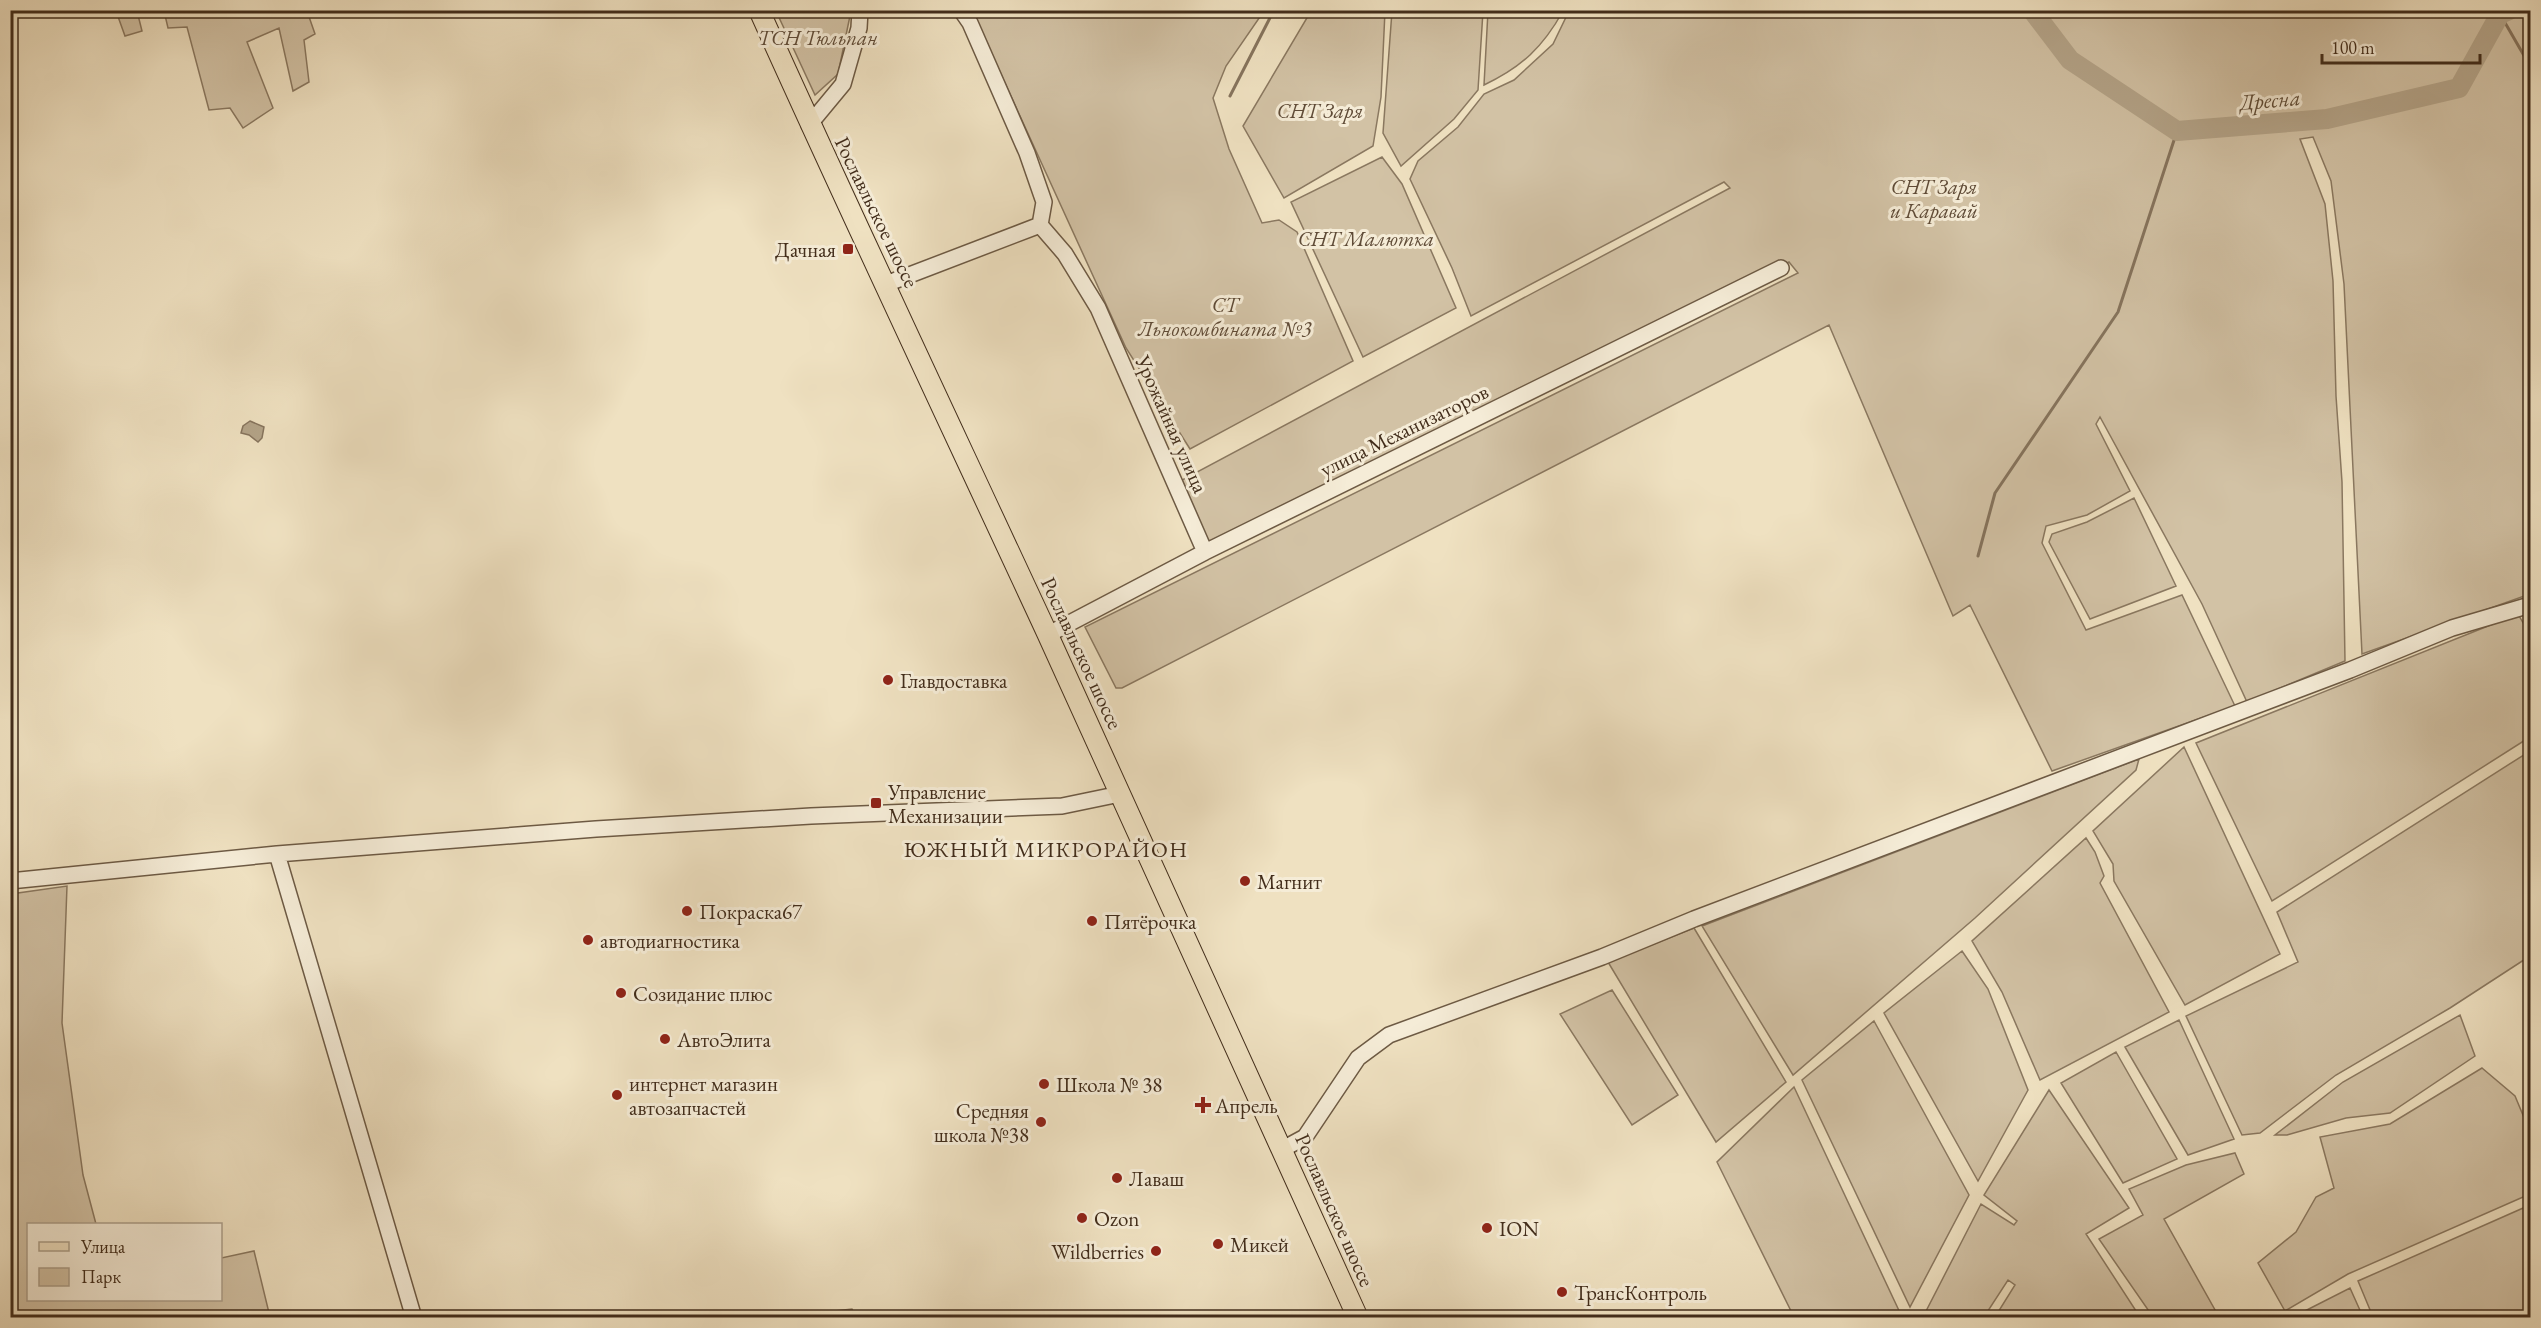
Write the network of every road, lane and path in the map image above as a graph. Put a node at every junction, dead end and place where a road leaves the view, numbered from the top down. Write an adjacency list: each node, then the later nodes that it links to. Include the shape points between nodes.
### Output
1 (759, 10): 4 (main road, Рославльское шоссе)
2 (860, 10): 4 (street, via 859,28 843,84)
3 (961, 10): 5 (street, via 1027,153 1044,202)
4 (809, 125): 7 (main road, Рославльское шоссе)
5 (1040, 225): 7 (street); 8 (street, Урожайная улица, via 1065,254 1098,308)
6 (1781, 268): 8 (street, улица Механизаторов)
7 (886, 284): 10 (main road, Рославльское шоссе)
8 (1205, 552): 10 (street, улица Механизаторов)
9 (2530, 605): 14 (street, via 2452,628 1602,957 1389,1035 1358,1058 1305,1137)
10 (1047, 635): 11 (main road, Рославльское шоссе)
11 (1120, 794): 12 (street, via 1062,806 717,821); 14 (main road, Рославльское шоссе)
12 (277, 854): 13 (street); 15 (street)
13 (10, 881)
14 (1281, 1150): 16 (main road, Рославльское шоссе)
15 (414, 1317)
16 (1358, 1317)

